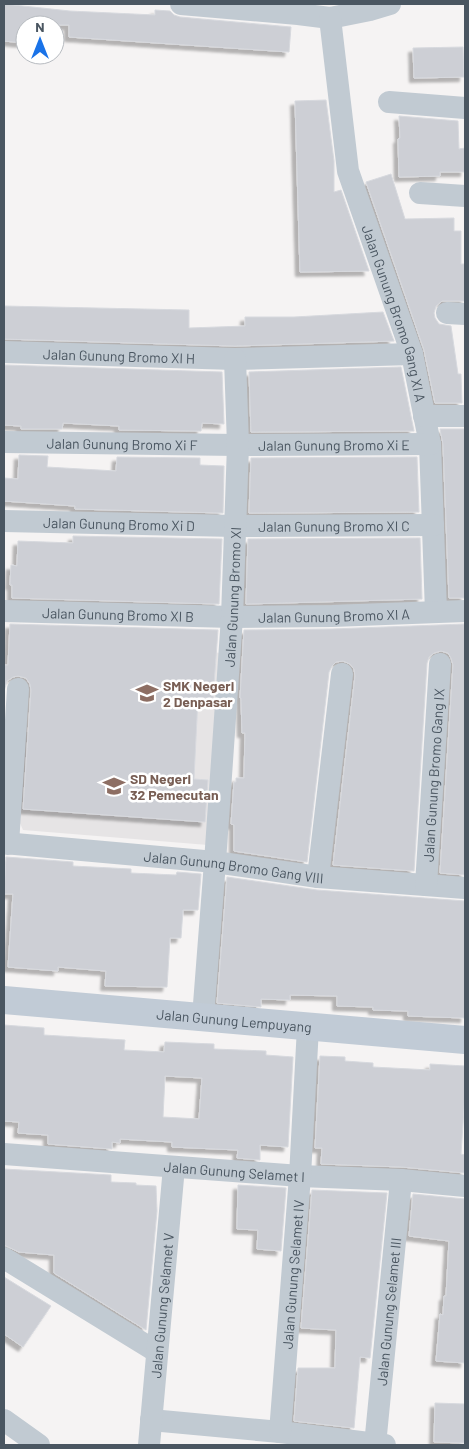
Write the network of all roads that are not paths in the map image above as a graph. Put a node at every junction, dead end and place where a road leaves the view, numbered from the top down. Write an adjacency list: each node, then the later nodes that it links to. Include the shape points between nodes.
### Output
1 (181, 4): 3 (street)
2 (390, 4): 4 (street)
3 (299, 9): 4 (street)
4 (330, 18): 10 (street, Jalan Gunung Bromo Gang XI A, via 348,171)
5 (389, 102): 6 (street)
6 (465, 108)
7 (420, 193): 8 (street)
8 (465, 196)
9 (4, 352): 11 (street, Jalan Gunung Bromo XI H)
10 (412, 354): 11 (street, Jalan Gunung Bromo XI H); 12 (street, Jalan Gunung Bromo Gang XI A)
11 (234, 359): 16 (street, Jalan Gunung Bromo XI)
12 (424, 416): 13 (street); 15 (street, Jalan Gunung Bromo Gang XI A)
13 (465, 416)
14 (4, 442): 16 (street, Jalan Gunung Bromo Xi F)
15 (430, 444): 16 (street, Jalan Gunung Bromo Xi E); 18 (street, Jalan Gunung Bromo Gang XI A)
16 (238, 445): 19 (street, Jalan Gunung Bromo XI)
17 (4, 521): 19 (street, Jalan Gunung Bromo Xi D)
18 (433, 525): 19 (street, Jalan Gunung Bromo XI C); 22 (street, Jalan Gunung Bromo Gang XI A)
19 (235, 526): 23 (street, Jalan Gunung Bromo XI)
20 (4, 611): 23 (street, Jalan Gunung Bromo XI B)
21 (465, 611): 22 (street, Jalan Gunung Bromo XI A)
22 (436, 612): 23 (street, Jalan Gunung Bromo XI A)
23 (232, 617): 28 (street, Jalan Gunung Bromo XI)
24 (440, 664): 30 (street, Jalan Gunung Bromo Gang IX)
25 (342, 674): 29 (street)
26 (18, 689): 27 (street)
27 (6, 844): 28 (street, Jalan Gunung Bromo Gang VIII)
28 (215, 862): 29 (street, Jalan Gunung Bromo Gang VIII); 33 (street, Jalan Gunung Bromo XI)
29 (318, 877): 30 (street, Jalan Gunung Bromo Gang VIII)
30 (426, 885): 31 (street, Jalan Gunung Bromo Gang VIII)
31 (465, 888)
32 (4, 1000): 33 (street, Jalan Gunung Lempuyang)
33 (203, 1017): 34 (street, Jalan Gunung Lempuyang)
34 (308, 1027): 35 (street, Jalan Gunung Lempuyang); 38 (street, Jalan Gunung Selamet IV)
35 (465, 1040)
36 (4, 1154): 37 (street, Jalan Gunung Selamet I)
37 (174, 1167): 38 (street, Jalan Gunung Selamet I); 42 (street, Jalan Gunung Selamet V)
38 (300, 1176): 39 (street, Jalan Gunung Selamet I); 45 (street, Jalan Gunung Selamet IV)
39 (401, 1180): 40 (street, Jalan Gunung Selamet I); 48 (street, Jalan Gunung Selamet III)
40 (465, 1186)
41 (4, 1258): 42 (street)
42 (157, 1352): 44 (street, Jalan Gunung Selamet V)
43 (4, 1420): 46 (street)
44 (151, 1420): 45 (street); 47 (street, Jalan Gunung Selamet V)
45 (280, 1432): 48 (street)
46 (39, 1445)
47 (150, 1445)
48 (380, 1445)

